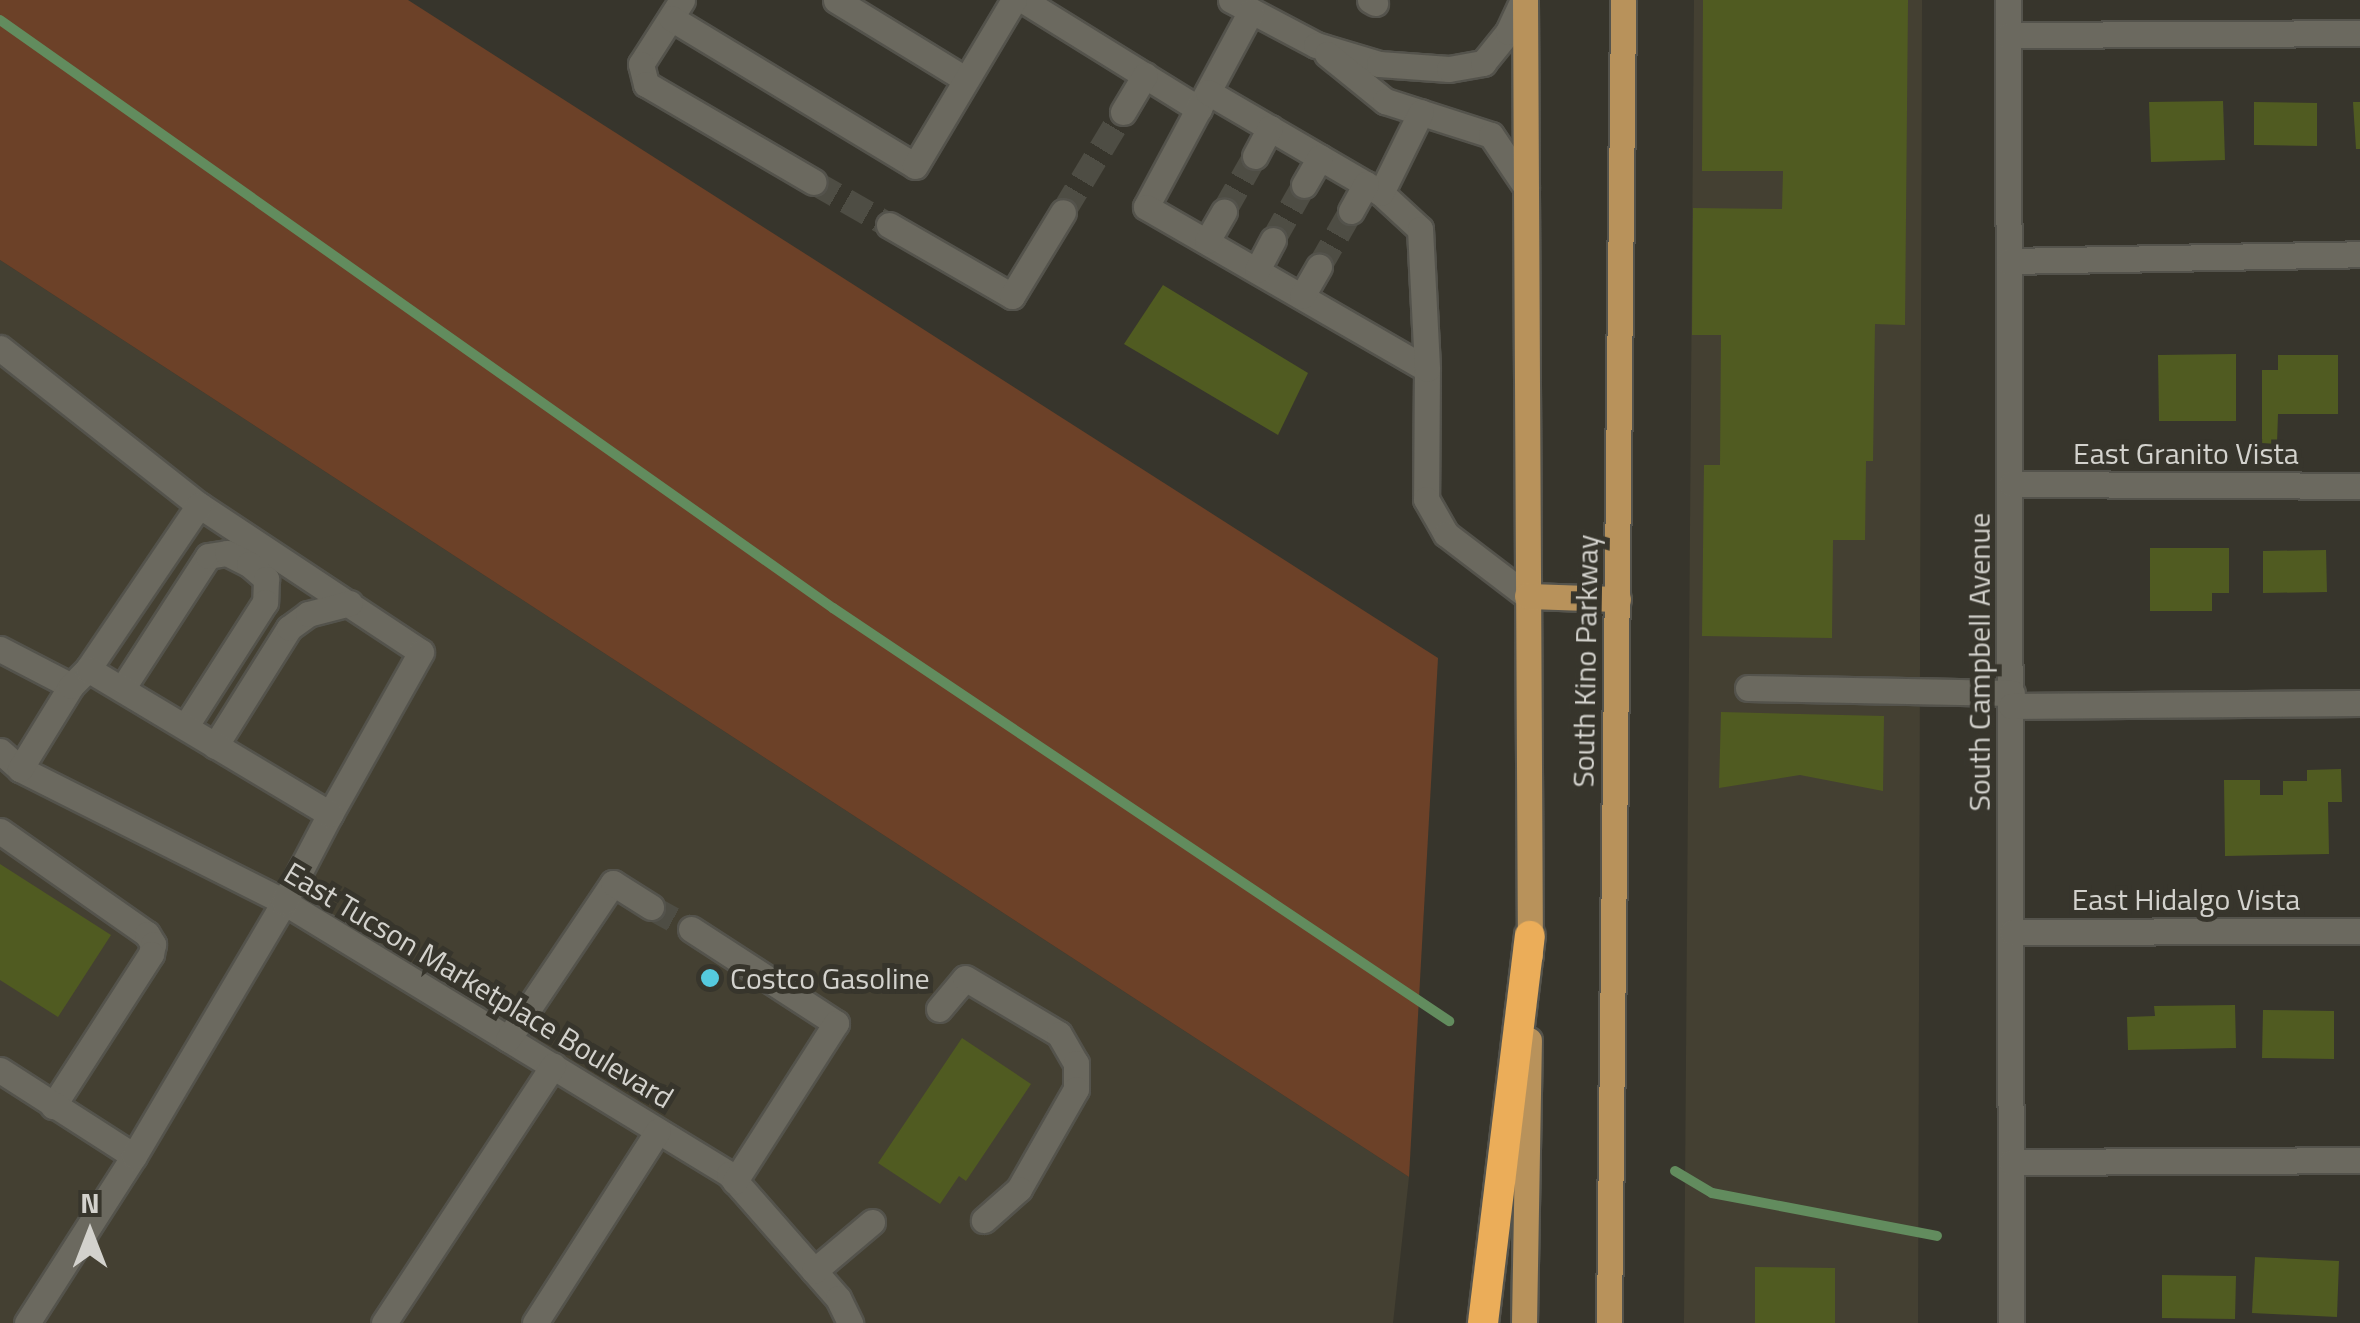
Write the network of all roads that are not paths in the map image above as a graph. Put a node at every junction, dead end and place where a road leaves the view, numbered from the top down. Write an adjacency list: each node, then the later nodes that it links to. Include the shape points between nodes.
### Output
1 (836, 0): 13 (street)
2 (1014, 0): 13 (street)
3 (1022, 0): 12 (street)
4 (1524, 0): 11 (street, via 1484,62 1449,69 1379,64); 22 (main road, South Kino Parkway)
5 (1624, 0): 42 (main road, South Kino Parkway)
6 (2008, 0): 10 (street, South Campbell Avenue)
7 (1241, 5): 11 (street); 14 (street)
8 (676, 9): 13 (street, via 915,166); 20 (street, via 641,64 646,84)
9 (2360, 33): 10 (street)
10 (2008, 35): 31 (street, South Campbell Avenue)
11 (1316, 45): 16 (street, via 1385,101)
12 (1145, 75): 14 (street); 15 (street)
13 (965, 79)
14 (1204, 100): 17 (street); 29 (street, via 1146,207)
15 (1123, 112)
16 (1421, 112): 22 (street, via 1491,135); 23 (street)
17 (1270, 128): 18 (street); 19 (street)
18 (1255, 156)
19 (1320, 157): 21 (street); 23 (street)
20 (814, 182)
21 (1304, 185)
22 (1526, 187): 41 (main road, South Kino Parkway)
23 (1374, 188): 26 (street); 36 (street, via 1420,229)
24 (1063, 212): 27 (street, via 1012,296)
25 (1224, 212): 29 (street)
26 (1351, 212)
27 (889, 226)
28 (1273, 240): 33 (street)
29 (1206, 241): 33 (street)
30 (2360, 254): 31 (street)
31 (2009, 260): 37 (street, South Campbell Avenue)
32 (1319, 267): 34 (street)
33 (1257, 270): 34 (street)
34 (1302, 296): 36 (street)
35 (0, 348): 39 (street)
36 (1428, 369): 41 (street, via 1426,499 1446,534)
37 (2011, 484): 38 (street, East Granito Vista); 48 (street, South Campbell Avenue)
38 (2360, 486)
39 (199, 505): 40 (street); 45 (street)
40 (255, 554): 43 (street); 47 (street, via 208,556); 50 (street, via 266,580 265,602)
41 (1527, 596): 42 (main road); 61 (main road, South Kino Parkway)
42 (1618, 599): 81 (main road, South Kino Parkway)
43 (350, 604): 51 (street, via 308,614 289,628); 54 (street, via 421,652)
44 (0, 649): 45 (street)
45 (80, 677): 47 (street); 53 (street)
46 (1748, 688): 48 (street)
47 (122, 689): 50 (street)
48 (2012, 699): 49 (street); 60 (street, South Campbell Avenue)
49 (2360, 702)
50 (184, 727): 51 (street)
51 (216, 746): 54 (street)
52 (0, 751): 53 (street, East Tucson Marketplace Boulevard)
53 (10, 768): 56 (street, East Tucson Marketplace Boulevard)
54 (330, 814): 56 (street)
55 (0, 831): 66 (street, via 153,944)
56 (284, 902): 63 (street, East Tucson Marketplace Boulevard); 68 (street)
57 (651, 907): 63 (street, via 613,884)
58 (690, 929): 71 (street, via 836,1023)
59 (2360, 931): 60 (street, East Hidalgo Vista)
60 (2012, 932): 70 (street, South Campbell Avenue)
61 (1530, 936): 79 (highway); 80 (main road, South Kino Parkway)
62 (939, 1010): 72 (street, via 965,978 1060,1034 1076,1064 1076,1089 1019,1189)
63 (508, 1039): 64 (street, East Tucson Marketplace Boulevard)
64 (552, 1066): 67 (street, East Tucson Marketplace Boulevard); 76 (street)
65 (0, 1070): 66 (street)
66 (53, 1106): 68 (street)
67 (658, 1131): 71 (street, East Tucson Marketplace Boulevard); 77 (street)
68 (134, 1156): 75 (street)
69 (2360, 1160): 70 (street)
70 (2011, 1162): 82 (street, South Campbell Avenue)
71 (735, 1180): 74 (street, East Tucson Marketplace Boulevard)
72 (984, 1220)
73 (872, 1222): 74 (street)
74 (814, 1271): 78 (street, East Tucson Marketplace Boulevard)
75 (27, 1323)
76 (384, 1323)
77 (535, 1323)
78 (850, 1323)
79 (1483, 1323)
80 (1524, 1323)
81 (1609, 1323)
82 (2011, 1323)

